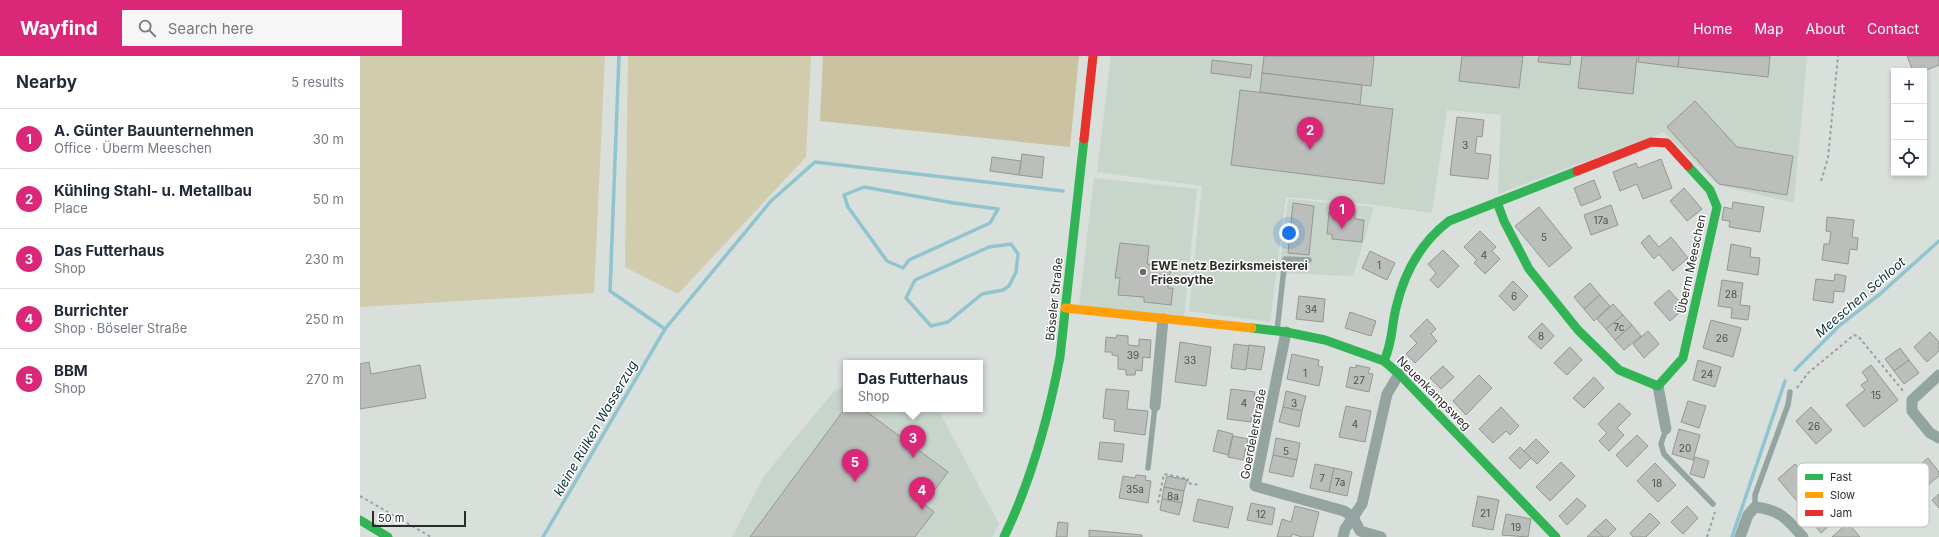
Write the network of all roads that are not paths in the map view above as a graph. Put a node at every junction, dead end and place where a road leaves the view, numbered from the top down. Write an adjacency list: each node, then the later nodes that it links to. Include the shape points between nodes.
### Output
1 (1093, 56): 4 (street, Böseler Straße)
2 (1497, 202): 7 (street, Überm Meeschen, via 1450,221 1433,233 1418,253 1407,274 1396,308 1391,346); 10 (street, via 1529,269 1578,330 1619,370); 10 (street, Überm Meeschen, via 1651,142 1667,143 1710,190 1717,206 1684,358)
3 (1309, 260): 6 (lane, via 1285,259)
4 (1065, 308): 5 (street, Neuenkampsweg); 22 (street, Böseler Straße, via 1060,357 1045,434 1030,480)
5 (1163, 319): 6 (street, Neuenkampsweg); 12 (street)
6 (1281, 332): 7 (street, Neuenkampsweg, via 1325,340); 18 (street, Goerdelerstraße, via 1255,486 1344,511)
7 (1384, 361): 8 (street, Neuenkampsweg)
8 (1399, 374): 18 (street, via 1387,394 1362,504); 20 (street, Neuenkampsweg)
9 (1939, 375): 14 (street, via 1912,400 1912,411 1930,433)
10 (1658, 386): 13 (street)
11 (1790, 392): 17 (lane, via 1788,405 1755,495)
12 (1155, 406): 15 (lane)
13 (1666, 428): 16 (lane, via 1661,444 1664,454)
14 (1939, 438)
15 (1148, 468)
16 (1713, 504)
17 (1755, 507): 25 (street, via 1748,515); 26 (street, via 1770,509 1784,516)
18 (1353, 517): 23 (street); 24 (street, via 1360,531)
19 (360, 520): 21 (street)
20 (1554, 536)
21 (388, 537)
22 (1004, 537)
23 (1343, 537)
24 (1380, 537)
25 (1740, 537)
26 (1803, 537)

